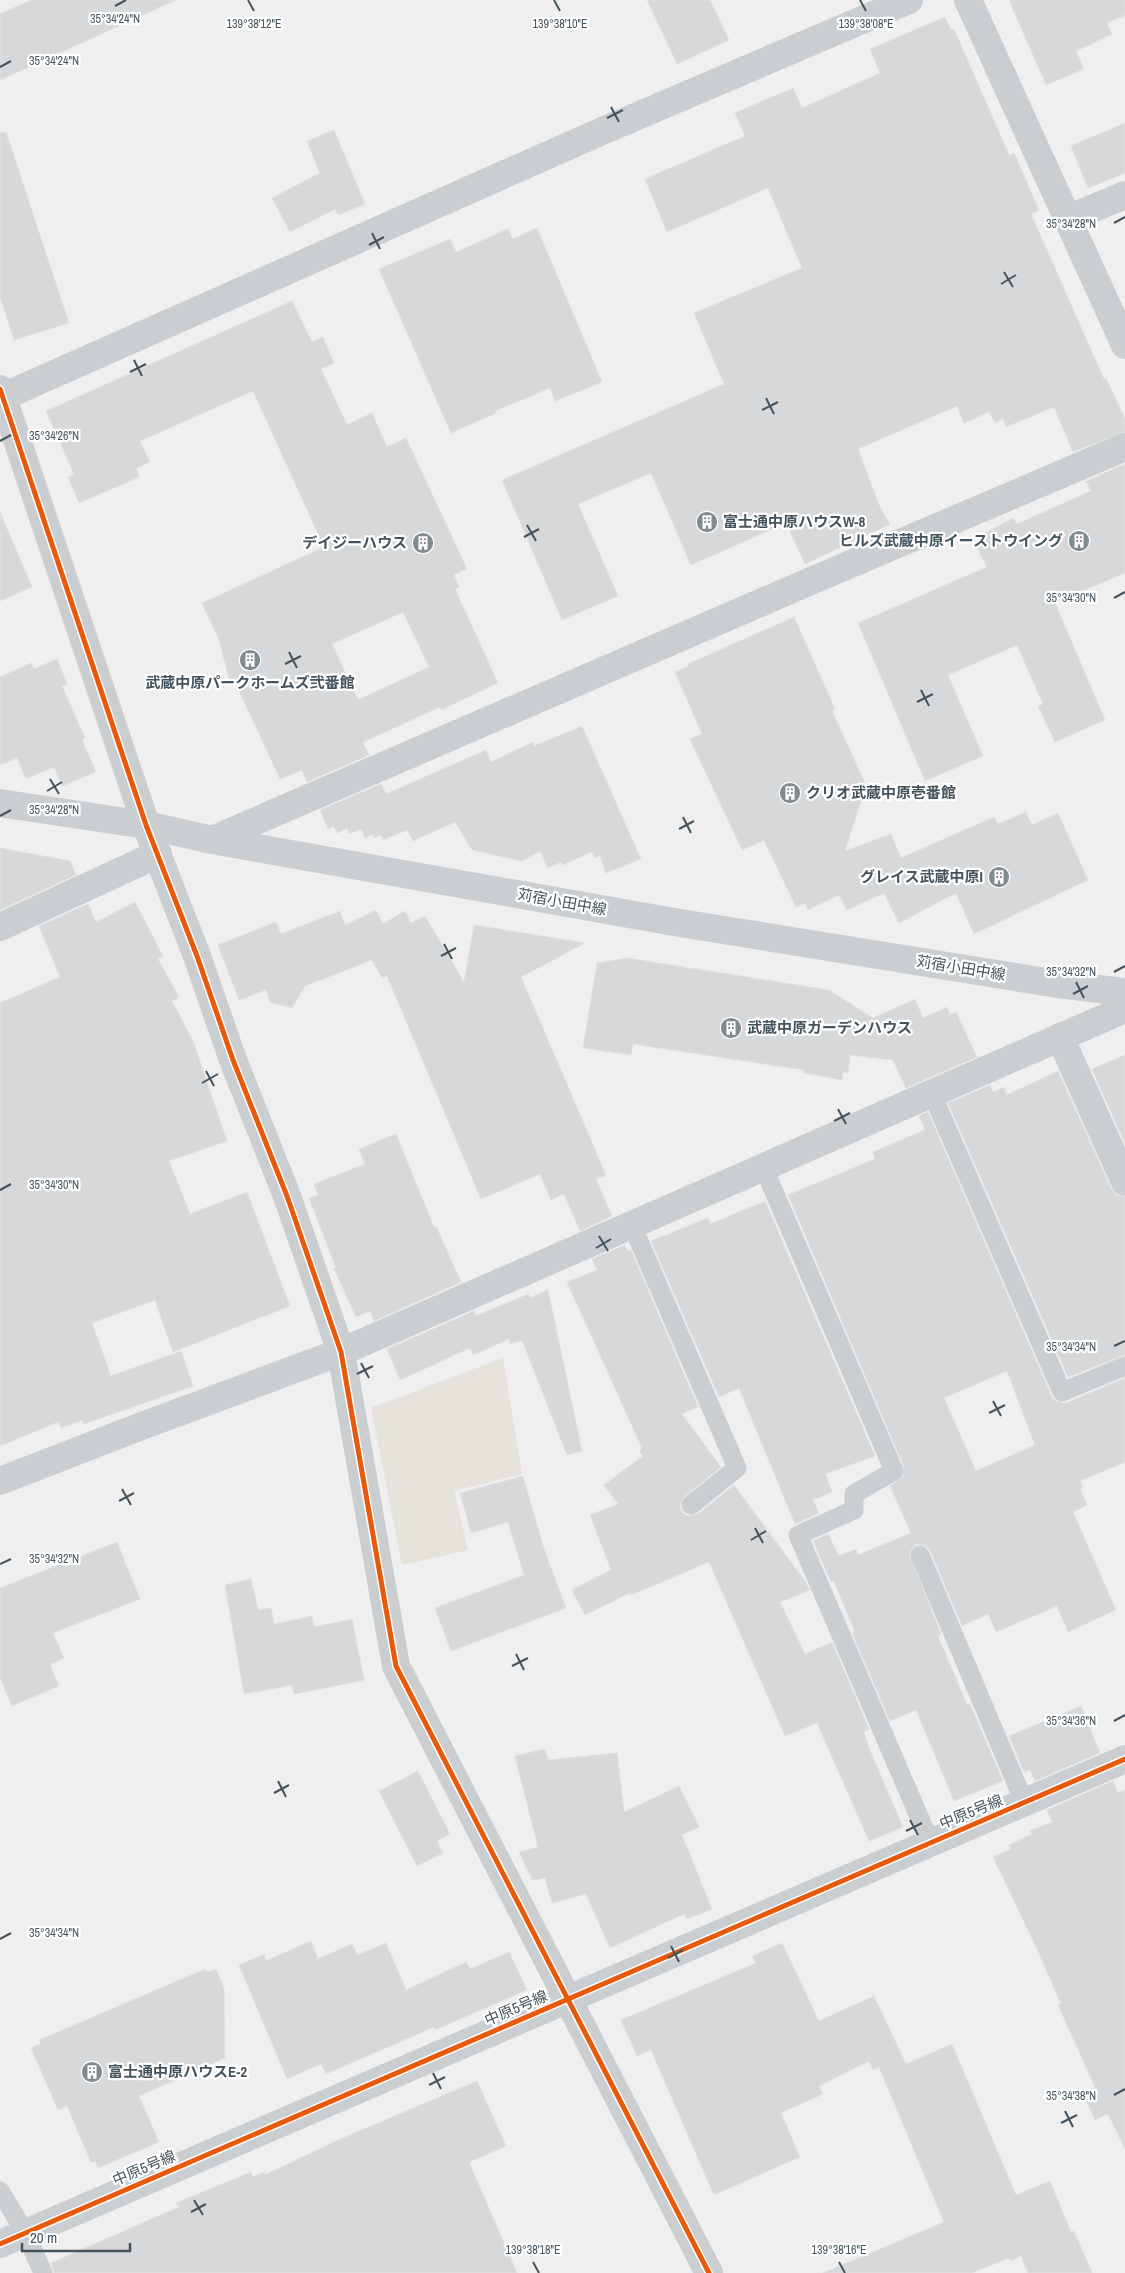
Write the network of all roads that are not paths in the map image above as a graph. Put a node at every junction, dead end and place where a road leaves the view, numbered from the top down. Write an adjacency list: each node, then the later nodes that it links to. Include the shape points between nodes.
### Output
1 (909, 0): 6 (street)
2 (968, 0): 4 (street)
3 (1125, 194): 4 (street)
4 (1068, 219): 5 (street)
5 (1125, 345)
6 (1, 395): 9 (street)
7 (1125, 447): 10 (street)
8 (0, 803): 9 (street, 苅宿小田中線)
9 (146, 825): 10 (street, 苅宿小田中線); 11 (street)
10 (212, 840): 13 (street, 苅宿小田中線, via 674,922)
11 (158, 854): 12 (street); 20 (street, via 233,1060 287,1196)
12 (0, 927)
13 (1125, 992)
14 (1125, 1009): 15 (street)
15 (1060, 1038): 16 (street); 18 (street)
16 (932, 1094): 17 (street); 21 (lane, via 1062,1392)
17 (763, 1166): 19 (street); 27 (lane, via 894,1471 854,1494 854,1510 798,1535)
18 (1125, 1182)
19 (632, 1225): 20 (street); 23 (lane, via 738,1468)
20 (341, 1352): 22 (street); 28 (street, via 396,1666)
21 (1125, 1366)
22 (0, 1481)
23 (691, 1504)
24 (920, 1555): 26 (lane)
25 (1125, 1759): 26 (street, 中原5号線)
26 (1025, 1804): 27 (street, 中原5号線)
27 (930, 1842): 28 (street, 中原5号線)
28 (567, 2000): 30 (street, 中原5号線); 33 (street)
29 (0, 2191): 30 (lane)
30 (26, 2232): 31 (street, 中原5号線); 32 (lane)
31 (0, 2244)
32 (42, 2273)
33 (709, 2273)

